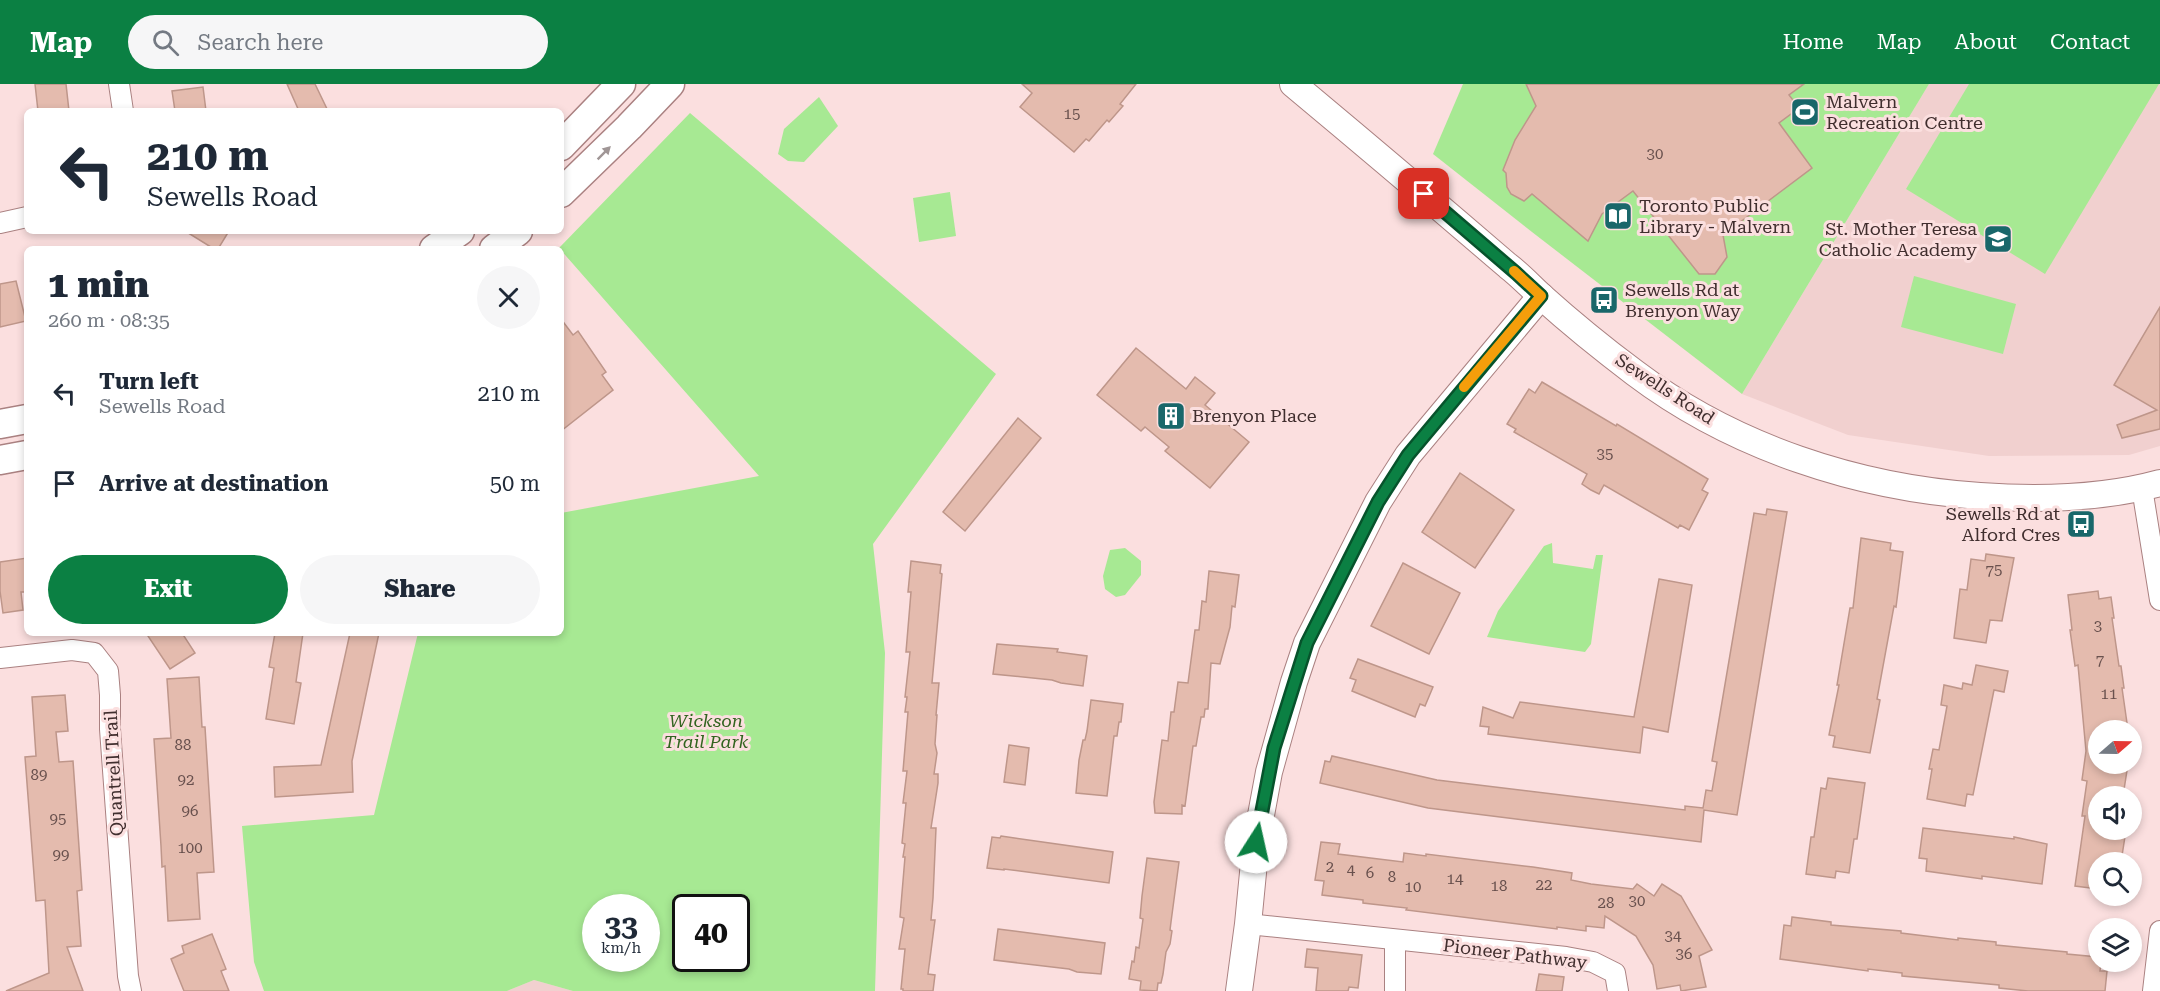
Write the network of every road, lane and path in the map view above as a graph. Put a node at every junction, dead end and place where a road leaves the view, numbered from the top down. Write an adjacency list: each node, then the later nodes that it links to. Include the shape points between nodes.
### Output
1 (119, 84): 5 (street)
2 (621, 84): 6 (main road)
3 (670, 84): 7 (main road, one-way to 3)
4 (1293, 84): 14 (street, Sewells Road)
5 (123, 108)
6 (564, 143)
7 (564, 190)
8 (24, 218): 9 (street)
9 (0, 223)
10 (456, 234): 12 (main road)
11 (514, 234): 13 (main road)
12 (438, 246)
13 (498, 246)
14 (1541, 296): 19 (street, Sewells Road, via 1636,374 1700,416 1832,471 1944,494 2029,499); 22 (street, via 1408,455 1378,502 1307,643 1269,772 1256,842)
15 (24, 420): 16 (main road)
16 (0, 424)
17 (24, 456): 18 (main road)
18 (0, 460)
19 (2151, 486): 20 (street)
20 (2160, 600)
21 (0, 658): 25 (street, Quantrell Trail, via 72,650 94,653 108,671)
22 (1248, 924): 24 (street, Pioneer Pathway); 26 (street)
23 (2160, 931): 29 (street)
24 (1395, 940): 27 (street); 28 (street, Pioneer Pathway, via 1593,962 1615,973)
25 (131, 991)
26 (1239, 991)
27 (1395, 991)
28 (1617, 991)
29 (2153, 991)

